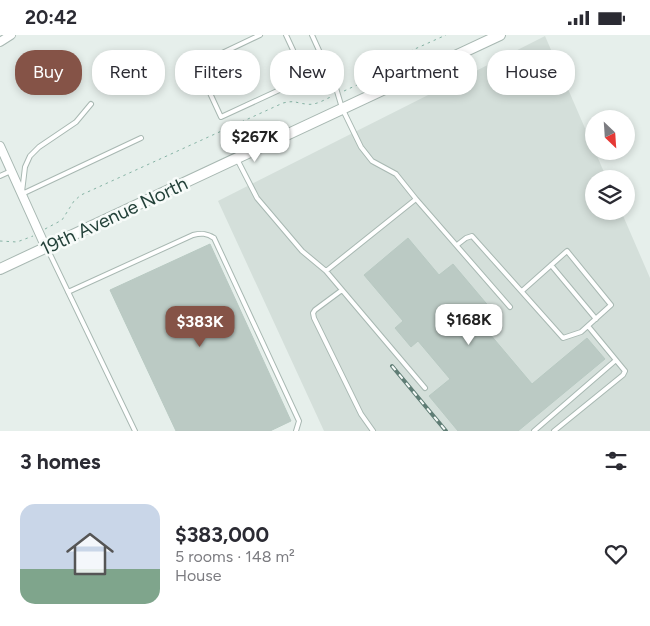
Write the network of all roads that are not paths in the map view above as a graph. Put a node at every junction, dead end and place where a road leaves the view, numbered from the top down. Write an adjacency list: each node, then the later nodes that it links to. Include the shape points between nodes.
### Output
1 (11, 35): 6 (street)
2 (260, 35): 9 (lane, via 197,65 221,117)
3 (286, 35): 7 (lane)
4 (312, 35): 8 (lane)
5 (500, 35): 12 (street, 19th Avenue North)
6 (0, 42)
7 (293, 50)
8 (319, 50)
9 (270, 95)
10 (339, 95): 12 (lane)
11 (91, 104): 18 (lane, via 76,122 30,156 25,167)
12 (342, 108): 15 (street, 19th Avenue North); 19 (lane, via 365,154 396,174)
13 (141, 138): 18 (lane)
14 (0, 146): 16 (street)
15 (236, 158): 21 (street, 19th Avenue North); 24 (lane, via 257,198 302,251)
16 (11, 171): 17 (lane); 18 (street)
17 (0, 176)
18 (22, 194): 21 (street)
19 (416, 199): 20 (lane); 24 (lane)
20 (457, 245): 26 (lane, via 472,236); 28 (lane)
21 (46, 248): 23 (street, 19th Avenue North); 27 (lane)
22 (551, 265): 26 (lane); 29 (lane); 29 (lane, via 567,251 611,305)
23 (0, 269)
24 (326, 271): 25 (lane)
25 (342, 290): 32 (lane); 35 (lane, via 315,310 314,318 361,414)
26 (522, 291): 30 (lane, via 563,338)
27 (68, 292): 33 (lane); 34 (lane, via 193,235 210,235 299,421)
28 (510, 307)
29 (596, 319): 30 (lane)
30 (588, 326): 31 (lane)
31 (616, 361): 36 (lane); 37 (lane, via 625,371 623,375)
32 (425, 388)
33 (135, 431)
34 (296, 431)
35 (373, 431)
36 (534, 431)
37 (554, 431)

